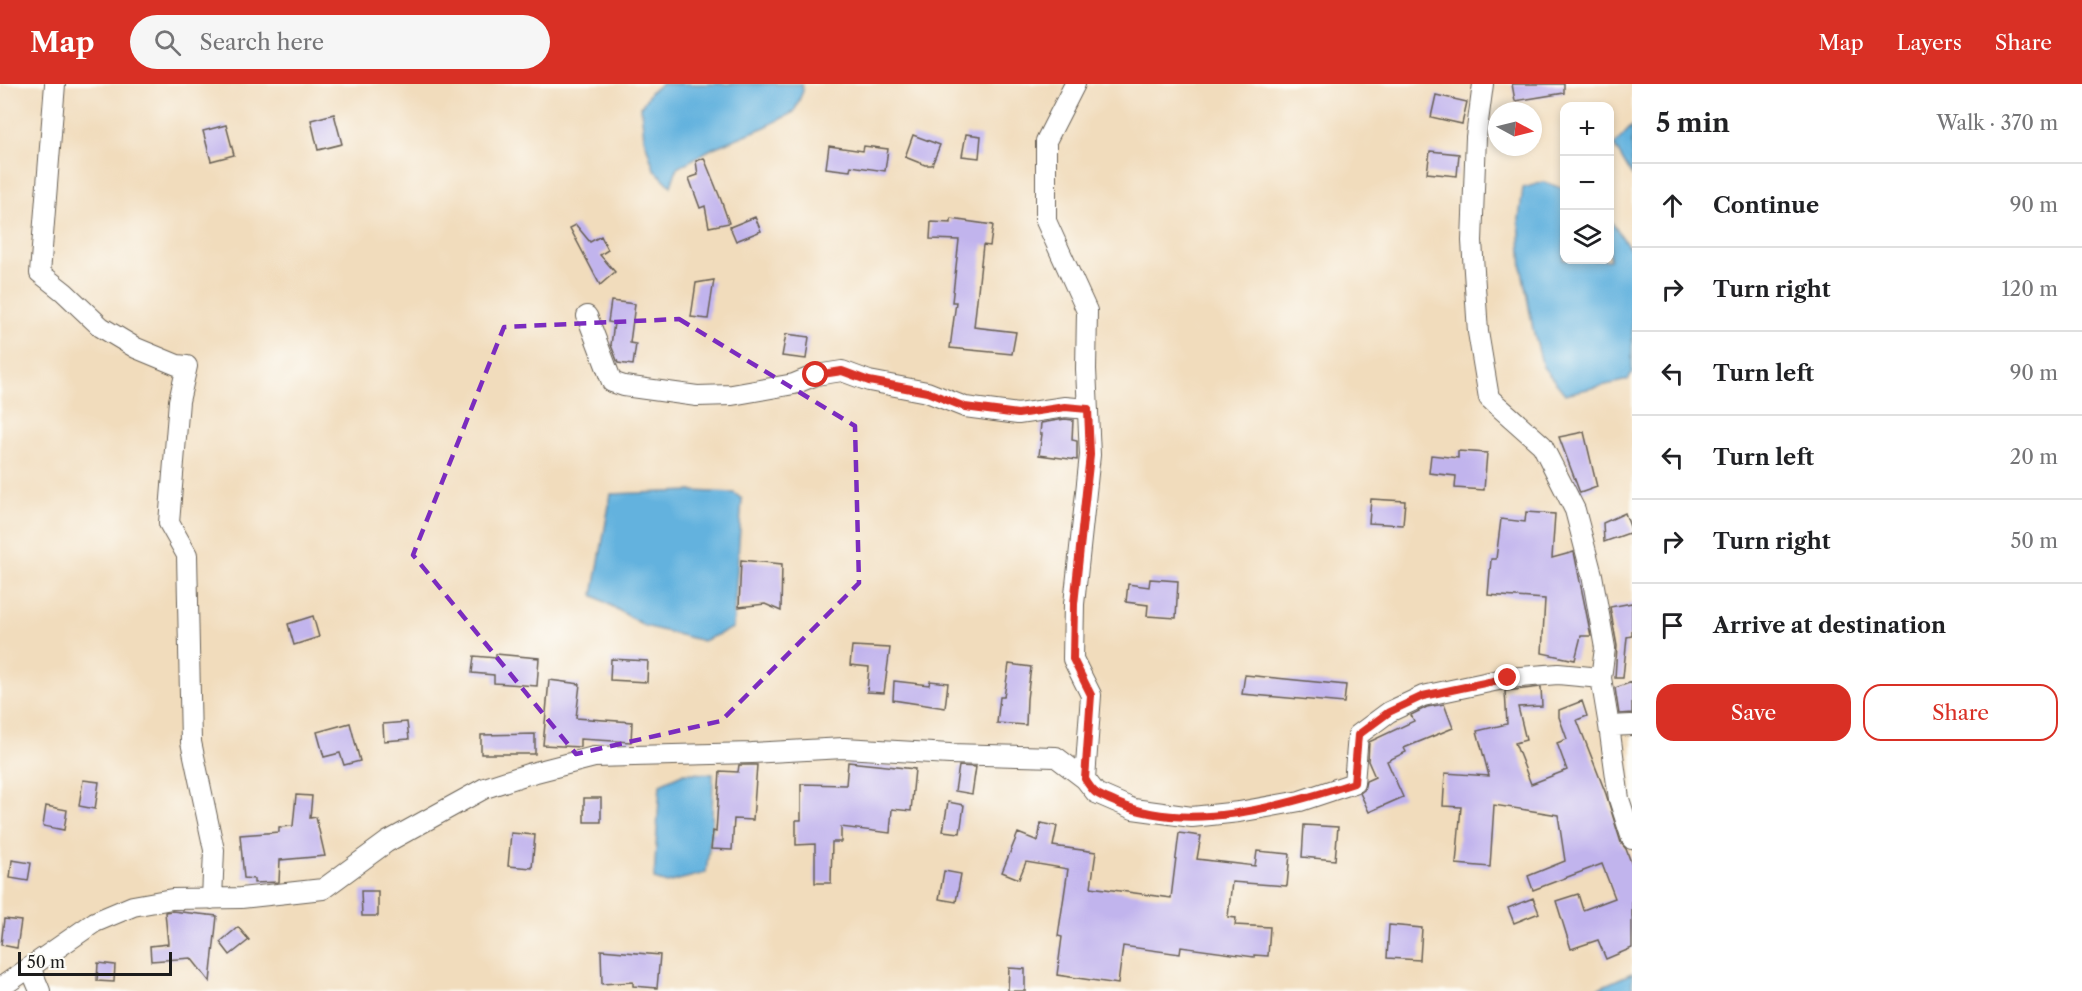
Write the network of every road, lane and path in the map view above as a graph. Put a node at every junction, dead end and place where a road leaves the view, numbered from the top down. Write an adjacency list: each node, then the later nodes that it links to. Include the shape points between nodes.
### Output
1 (55, 84): 11 (street, via 40,273 101,327 136,348 187,366 179,402 169,524 187,555 191,742 214,850)
2 (1075, 84): 5 (street, via 1046,141 1046,221 1087,311)
3 (1483, 84): 6 (street, via 1476,137 1472,240 1478,332 1489,398 1542,445 1575,510 1605,648)
4 (587, 316): 5 (street, via 612,382 624,386 697,396 732,395 842,371 869,381 927,392 965,407 1018,414 1065,407)
5 (1088, 409): 9 (street, via 1090,455 1074,604 1073,659 1091,695)
6 (1601, 678): 8 (street); 9 (street, via 1558,674 1508,678 1423,696 1389,712 1358,735 1354,783 1300,801 1192,817 1133,809 1096,793)
7 (1632, 725): 8 (street)
8 (1609, 726): 10 (street, via 1619,799)
9 (1085, 779): 11 (street, via 1056,756 844,748 594,757 485,788 387,842 323,889)
10 (1632, 839)
11 (212, 899): 12 (street, via 172,899 133,906 95,922)
12 (30, 967): 13 (street); 14 (street)
13 (0, 988)
14 (40, 991)

